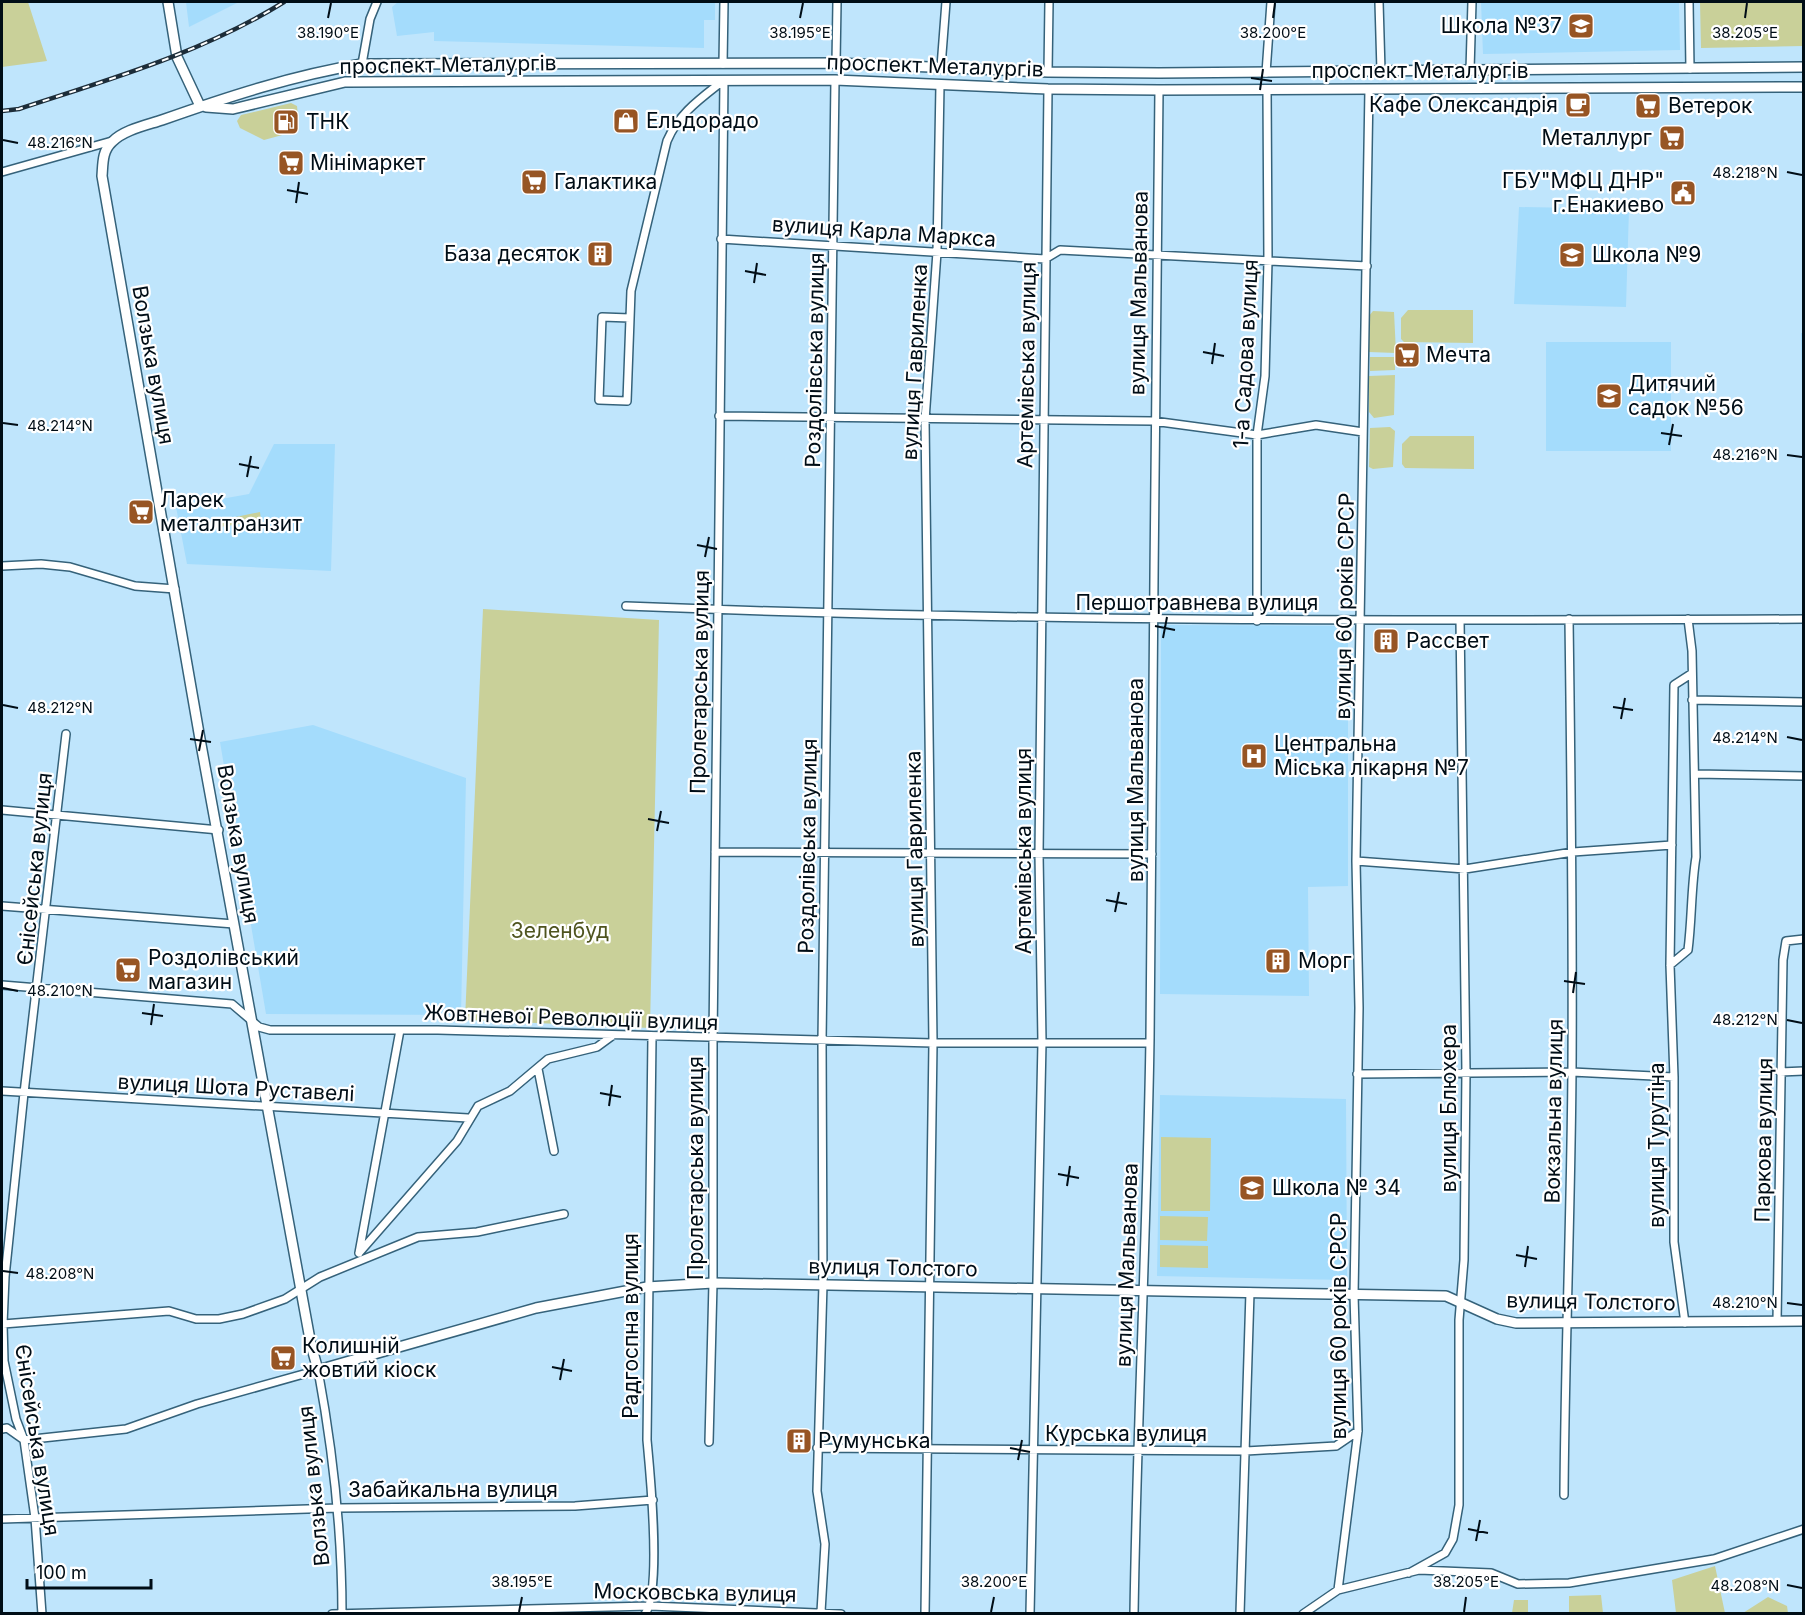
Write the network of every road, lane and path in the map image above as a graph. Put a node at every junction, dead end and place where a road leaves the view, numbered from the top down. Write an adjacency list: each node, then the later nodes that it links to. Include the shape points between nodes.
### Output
1 (168, 2): 36 (street, via 177,57)
2 (376, 2): 12 (street)
3 (724, 2): 14 (street)
4 (837, 2): 11 (street)
5 (946, 2): 16 (street)
6 (1049, 2): 21 (street)
7 (1271, 2): 24 (street)
8 (1379, 2): 19 (street)
9 (1472, 2): 18 (street)
10 (1689, 2): 17 (street)
11 (836, 63): 14 (street, проспект Металургів); 16 (street, проспект Металургів); 27 (street)
12 (362, 64): 13 (street, проспект Металургів); 36 (street, проспект Металургів)
13 (492, 64): 14 (street, проспект Металургів); 25 (street, via 489,72)
14 (723, 64): 26 (street)
15 (1803, 66): 17 (street, проспект Металургів)
16 (941, 67): 21 (street, проспект Металургів); 28 (street)
17 (1690, 69): 18 (street, проспект Металургів); 34 (street)
18 (1470, 70): 20 (street, проспект Металургів)
19 (1381, 71): 20 (street, проспект Металургів); 22 (street, проспект Металургів)
20 (1456, 71): 33 (street)
21 (1048, 72): 23 (street, проспект Металургів); 30 (street)
22 (1369, 72): 24 (street, проспект Металургів); 32 (street)
23 (1159, 73): 24 (street, проспект Металургів); 35 (street)
24 (1266, 73): 31 (street)
25 (493, 80): 26 (street, проспект Металургів); 36 (street, проспект Металургів, via 345,82 232,109)
26 (724, 80): 27 (street, проспект Металургів); 39 (street, Пролетарська вулиця); 46 (street, via 684,111 668,141 631,291)
27 (835, 80): 28 (street, проспект Металургів); 40 (street, Роздолівська вулиця)
28 (940, 85): 30 (street, проспект Металургів); 41 (street, вулиця Гавриленка)
29 (1803, 87): 34 (street, проспект Металургів)
30 (1048, 89): 35 (street, проспект Металургів); 43 (street, Артемівська вулиця)
31 (1267, 89): 32 (street, проспект Металургів); 35 (street, проспект Металургів); 44 (street, 1-а Садова вулиця)
32 (1369, 89): 33 (street, проспект Металургів); 45 (street, вулиця 60 років СРСР)
33 (1458, 89): 34 (street, проспект Металургів)
34 (1689, 89)
35 (1159, 90): 42 (street, вулиця Мальванова)
36 (200, 106): 37 (street)
37 (112, 141): 38 (street); 55 (street, Волзька вулиця, via 103,158 102,176)
38 (2, 172)
39 (721, 239): 40 (street, вулиця Карла Маркса); 47 (street, Пролетарська вулиця)
40 (832, 246): 41 (street, вулиця Карла Маркса); 48 (street, Роздолівська вулиця)
41 (937, 252): 43 (street, вулиця Карла Маркса); 49 (street, вулиця Гавриленка)
42 (1156, 255): 43 (street, вулиця Карла Маркса, via 1060,250); 44 (street, вулиця Карла Маркса); 50 (street, вулиця Мальванова)
43 (1045, 259): 51 (street, Артемівська вулиця)
44 (1268, 261): 45 (street, вулиця Карла Маркса); 53 (street, 1-а Садова вулиця, via 1265,376)
45 (1367, 266): 52 (street, вулиця 60 років СРСР)
46 (630, 318): 46 (street, via 627,401 599,400 602,317)
47 (719, 416): 48 (street); 57 (street, Пролетарська вулиця)
48 (830, 418): 49 (street); 58 (street, Роздолівська вулиця)
49 (925, 420): 51 (street); 59 (street, вулиця Гавриленка)
50 (1154, 421): 51 (street); 53 (street); 61 (street, вулиця Мальванова)
51 (1043, 422): 60 (street, Артемівська вулиця)
52 (1363, 432): 53 (street, via 1316,425); 64 (street, вулиця 60 років СРСР)
53 (1257, 435): 67 (street, 1-а Садова вулиця)
54 (2, 566): 55 (street, via 70,567 135,586)
55 (175, 589): 76 (street, Волзька вулиця)
56 (626, 606): 57 (street, Першотравнева вулиця)
57 (717, 610): 58 (street, Першотравнева вулиця); 78 (street, Пролетарська вулиця)
58 (828, 613): 59 (street, Першотравнева вулиця); 80 (street, Роздолівська вулиця)
59 (928, 616): 60 (street, Першотравнева вулиця); 81 (street, вулиця Гавриленка)
60 (1041, 618): 61 (street, Першотравнева вулиця); 82 (street, Артемівська вулиця)
61 (1154, 618): 67 (street, Першотравнева вулиця); 83 (street, вулиця Мальванова)
62 (1688, 619): 63 (street, Першотравнева вулиця); 66 (street, Першотравнева вулиця); 68 (street)
63 (1803, 619)
64 (1361, 620): 65 (street, Першотравнева вулиця); 67 (street, Першотравнева вулиця); 84 (street, вулиця 60 років СРСР)
65 (1460, 620): 66 (street, Першотравнева вулиця); 85 (street, вулиця Блюхера)
66 (1569, 620): 79 (street, Вокзальна вулиця)
67 (1257, 621)
68 (1691, 674): 69 (street); 77 (street, вулиця Турутіна, via 1674,685)
69 (1692, 700): 70 (street); 72 (street)
70 (1803, 702)
71 (66, 734): 75 (street, Єнісейська вулиця)
72 (1695, 774): 73 (street); 90 (street, via 1692,923 1688,950)
73 (1803, 776)
74 (2, 810): 75 (street)
75 (56, 815): 76 (street); 87 (street, Єнісейська вулиця)
76 (219, 830): 88 (street, Волзька вулиця)
77 (1672, 845): 79 (street); 90 (street, вулиця Турутіна)
78 (715, 852): 80 (street); 97 (street, Пролетарська вулиця)
79 (1572, 852): 85 (street); 105 (street, Вокзальна вулиця)
80 (825, 853): 81 (street); 98 (street, Роздолівська вулиця)
81 (932, 854): 82 (street); 100 (street, вулиця Гавриленка)
82 (1039, 854): 83 (street); 99 (street, Артемівська вулиця)
83 (1152, 854): 101 (street, вулиця Мальванова)
84 (1356, 861): 85 (street); 107 (street, вулиця 60 років СРСР)
85 (1465, 869): 104 (street, вулиця Блюхера)
86 (2, 906): 87 (street)
87 (47, 911): 88 (street); 92 (street, Єнісейська вулиця)
88 (234, 924): 93 (street, Волзька вулиця)
89 (1803, 939): 106 (street, Паркова вулиця, via 1786,941)
90 (1670, 965): 108 (street, вулиця Турутіна)
91 (2, 985): 92 (street, Жовтневої Революції вулиця)
92 (38, 988): 93 (street, Жовтневої Революції вулиця, via 232,1004); 110 (street, Єнісейська вулиця)
93 (251, 1018): 94 (street, Жовтневої Революції вулиця, via 259,1027 270,1030); 111 (street, Волзька вулиця)
94 (400, 1030): 95 (street, Жовтневої Революції вулиця); 112 (street)
95 (612, 1036): 96 (street, Жовтневої Революції вулиця); 102 (street, via 597,1047 548,1059)
96 (652, 1037): 97 (street, Жовтневої Революції вулиця); 122 (street, Радгоспна вулиця)
97 (713, 1039): 98 (street, Жовтневої Революції вулиця); 118 (street, Пролетарська вулиця)
98 (822, 1041): 100 (street, Жовтневої Революції вулиця); 119 (street, Роздолівська вулиця)
99 (1042, 1042): 100 (street, Жовтневої Революції вулиця); 101 (street, Жовтневої Революції вулиця); 123 (street, Артемівська вулиця)
100 (933, 1043): 120 (street, вулиця Гавриленка)
101 (1149, 1043): 124 (street, вулиця Мальванова)
102 (538, 1069): 113 (street, via 510,1091 478,1106); 114 (street)
103 (1803, 1071): 106 (street)
104 (1466, 1072): 105 (street); 107 (street); 127 (street, вулиця Блюхера)
105 (1572, 1072): 108 (street); 132 (street, Вокзальна вулиця)
106 (1780, 1072): 128 (street, Паркова вулиця)
107 (1357, 1074): 126 (street, вулиця 60 років СРСР)
108 (1674, 1077): 130 (street, вулиця Турутіна, via 1674,1242)
109 (2, 1091): 110 (street, вулиця Шота Руставелі)
110 (24, 1093): 111 (street, вулиця Шота Руставелі); 117 (street, Єнісейська вулиця)
111 (267, 1106): 112 (street, вулиця Шота Руставелі); 121 (street, Волзька вулиця)
112 (386, 1112): 113 (street, вулиця Шота Руставелі); 116 (street)
113 (468, 1118): 116 (street, via 457,1141)
114 (554, 1151)
115 (564, 1214): 116 (street, via 477,1232 418,1237)
116 (358, 1257): 121 (street)
117 (4, 1263): 131 (street, Єнісейська вулиця)
118 (713, 1283): 119 (street, вулиця Толстого); 122 (street, вулиця Толстого); 137 (street, Пролетарська вулиця)
119 (823, 1284): 120 (street, вулиця Толстого); 138 (street, Роздолівська вулиця)
120 (928, 1285): 123 (street, вулиця Толстого); 139 (street, вулиця Гавриленка)
121 (300, 1287): 131 (street, via 285,1299 219,1319 196,1319 169,1311); 133 (street, Волзька вулиця)
122 (647, 1287): 133 (street, вулиця Толстого, via 536,1308); 144 (street, Радгоспна вулиця, via 647,1440)
123 (1036, 1288): 124 (street, вулиця Толстого); 140 (street, Артемівська вулиця)
124 (1144, 1290): 125 (street, вулиця Толстого); 141 (street, вулиця Мальванова)
125 (1250, 1292): 126 (street, вулиця Толстого); 142 (street)
126 (1354, 1295): 127 (street, вулиця Толстого, via 1446,1296); 135 (street, вулиця 60 років СРСР)
127 (1460, 1301): 132 (street, вулиця Толстого, via 1497,1319); 149 (street, вулиця Блюхера, via 1459,1505 1455,1527 1445,1553)
128 (1777, 1321): 129 (street, вулиця Толстого); 130 (street, вулиця Толстого)
129 (1803, 1321)
130 (1685, 1323): 132 (street, вулиця Толстого)
131 (3, 1324): 136 (street, Єнісейська вулиця, via 4,1361)
132 (1565, 1324): 143 (street, Вокзальна вулиця)
133 (318, 1370): 136 (street, вулиця Толстого, via 126,1429); 145 (street, Волзька вулиця)
134 (2, 1429): 136 (street, via 7,1428)
135 (1358, 1431): 142 (street, Курська вулиця, via 1336,1446); 150 (street, вулиця 60 років СРСР)
136 (24, 1440): 146 (street, Єнісейська вулиця)
137 (709, 1442)
138 (817, 1448): 139 (street, Курська вулиця); 153 (street, Роздолівська вулиця, via 817,1491 825,1544)
139 (927, 1449): 140 (street, Курська вулиця); 159 (street, вулиця Гавриленка)
140 (1032, 1450): 141 (street, Курська вулиця); 160 (street, Артемівська вулиця)
141 (1137, 1450): 142 (street, Курська вулиця); 161 (street, вулиця Мальванова)
142 (1246, 1451): 162 (street)
143 (1564, 1495)
144 (653, 1500): 145 (street, Забайкальна вулиця, via 575,1506); 151 (street, Радгоспна вулиця)
145 (338, 1508): 146 (street, Забайкальна вулиця); 154 (street, Волзька вулиця)
146 (35, 1518): 147 (street, Забайкальна вулиця); 155 (street, Єнісейська вулиця)
147 (2, 1519)
148 (1803, 1529): 149 (street, via 1714,1559 1569,1583 1518,1584 1491,1573)
149 (1409, 1573): 150 (street)
150 (1338, 1590): 163 (street)
151 (650, 1606): 152 (street, Московська вулиця); 154 (street, Московська вулиця); 157 (street)
152 (766, 1612): 153 (street, Московська вулиця)
153 (821, 1612): 158 (street, Московська вулиця)
154 (342, 1613): 156 (street, Московська вулиця)
155 (42, 1614)
156 (332, 1614)
157 (645, 1614)
158 (841, 1614)
159 (925, 1614)
160 (1030, 1614)
161 (1134, 1614)
162 (1240, 1614)
163 (1303, 1614)

